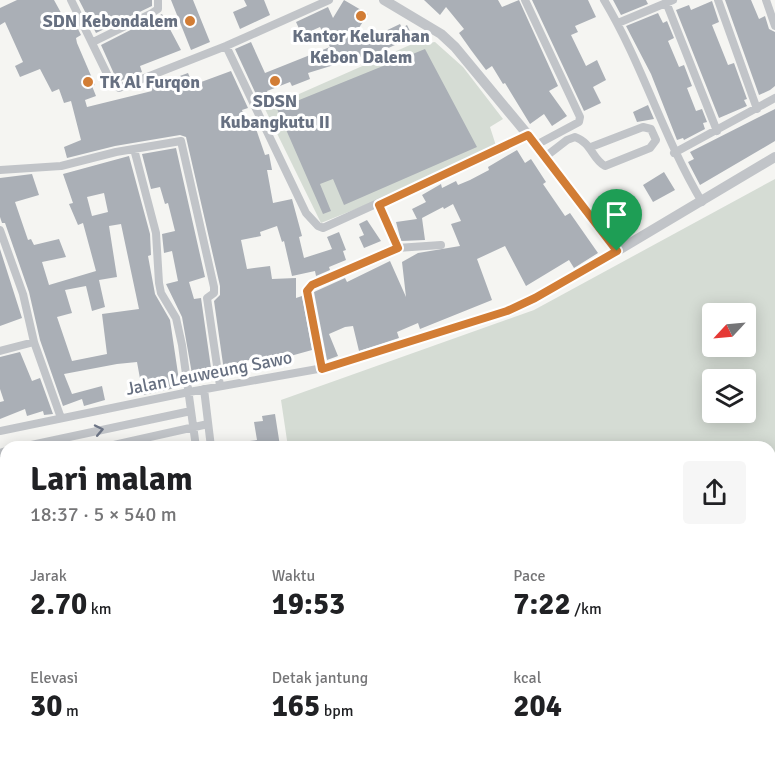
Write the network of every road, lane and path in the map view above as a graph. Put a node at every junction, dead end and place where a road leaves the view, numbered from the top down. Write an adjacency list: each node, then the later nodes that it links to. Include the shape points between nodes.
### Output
1 (71, 0): 12 (street)
2 (158, 0): 12 (street, via 159,7 152,13)
3 (329, 0): 13 (street)
4 (384, 0): 17 (street, via 441,34 455,47)
5 (525, 0): 18 (street, via 580,117 579,122)
6 (604, 0): 10 (street)
7 (718, 0): 15 (street)
8 (766, 0): 11 (street)
9 (670, 1): 10 (street); 16 (street)
10 (618, 23): 21 (street, via 641,67)
11 (775, 26)
12 (93, 42): 13 (street, via 110,80 119,88)
13 (226, 46): 26 (street, via 311,220 323,228)
14 (775, 98): 15 (street)
15 (757, 109): 16 (street)
16 (717, 131): 21 (street)
17 (528, 135): 18 (street); 26 (street)
18 (536, 145): 22 (street)
19 (591, 147): 19 (street, via 605,166 650,148 656,140 651,129 643,127); 22 (street, via 573,137)
20 (134, 149): 24 (street, via 61,166); 34 (street, via 183,143 214,287 214,293 207,298); 36 (street, via 156,233 161,293 176,318)
21 (674, 153): 25 (street)
22 (545, 157): 30 (street)
23 (775, 157): 25 (street)
24 (0, 170)
25 (702, 202): 30 (street)
26 (379, 205): 29 (street)
27 (0, 230): 31 (street, via 23,294)
28 (441, 244): 29 (street)
29 (398, 248): 33 (street, via 312,285 307,291)
30 (617, 251): 33 (street, Jalan Leuweung Sawo, via 507,311)
31 (34, 342): 32 (street); 38 (street)
32 (0, 351)
33 (322, 369): 34 (street, Jalan Leuweung Sawo)
34 (220, 386): 35 (street, Jalan Leuweung Sawo)
35 (204, 389): 36 (street, Jalan Leuweung Sawo); 39 (street)
36 (189, 392): 37 (street); 38 (street, Jalan Leuweung Sawo)
37 (191, 411): 40 (street); 42 (street, one-way to 37)
38 (61, 418): 41 (street, Jalan Leuweung Sawo)
39 (208, 424): 40 (street); 45 (street)
40 (193, 428): 43 (street); 44 (street)
41 (0, 431)
42 (55, 441)
43 (133, 441)
44 (195, 441)
45 (210, 441)

